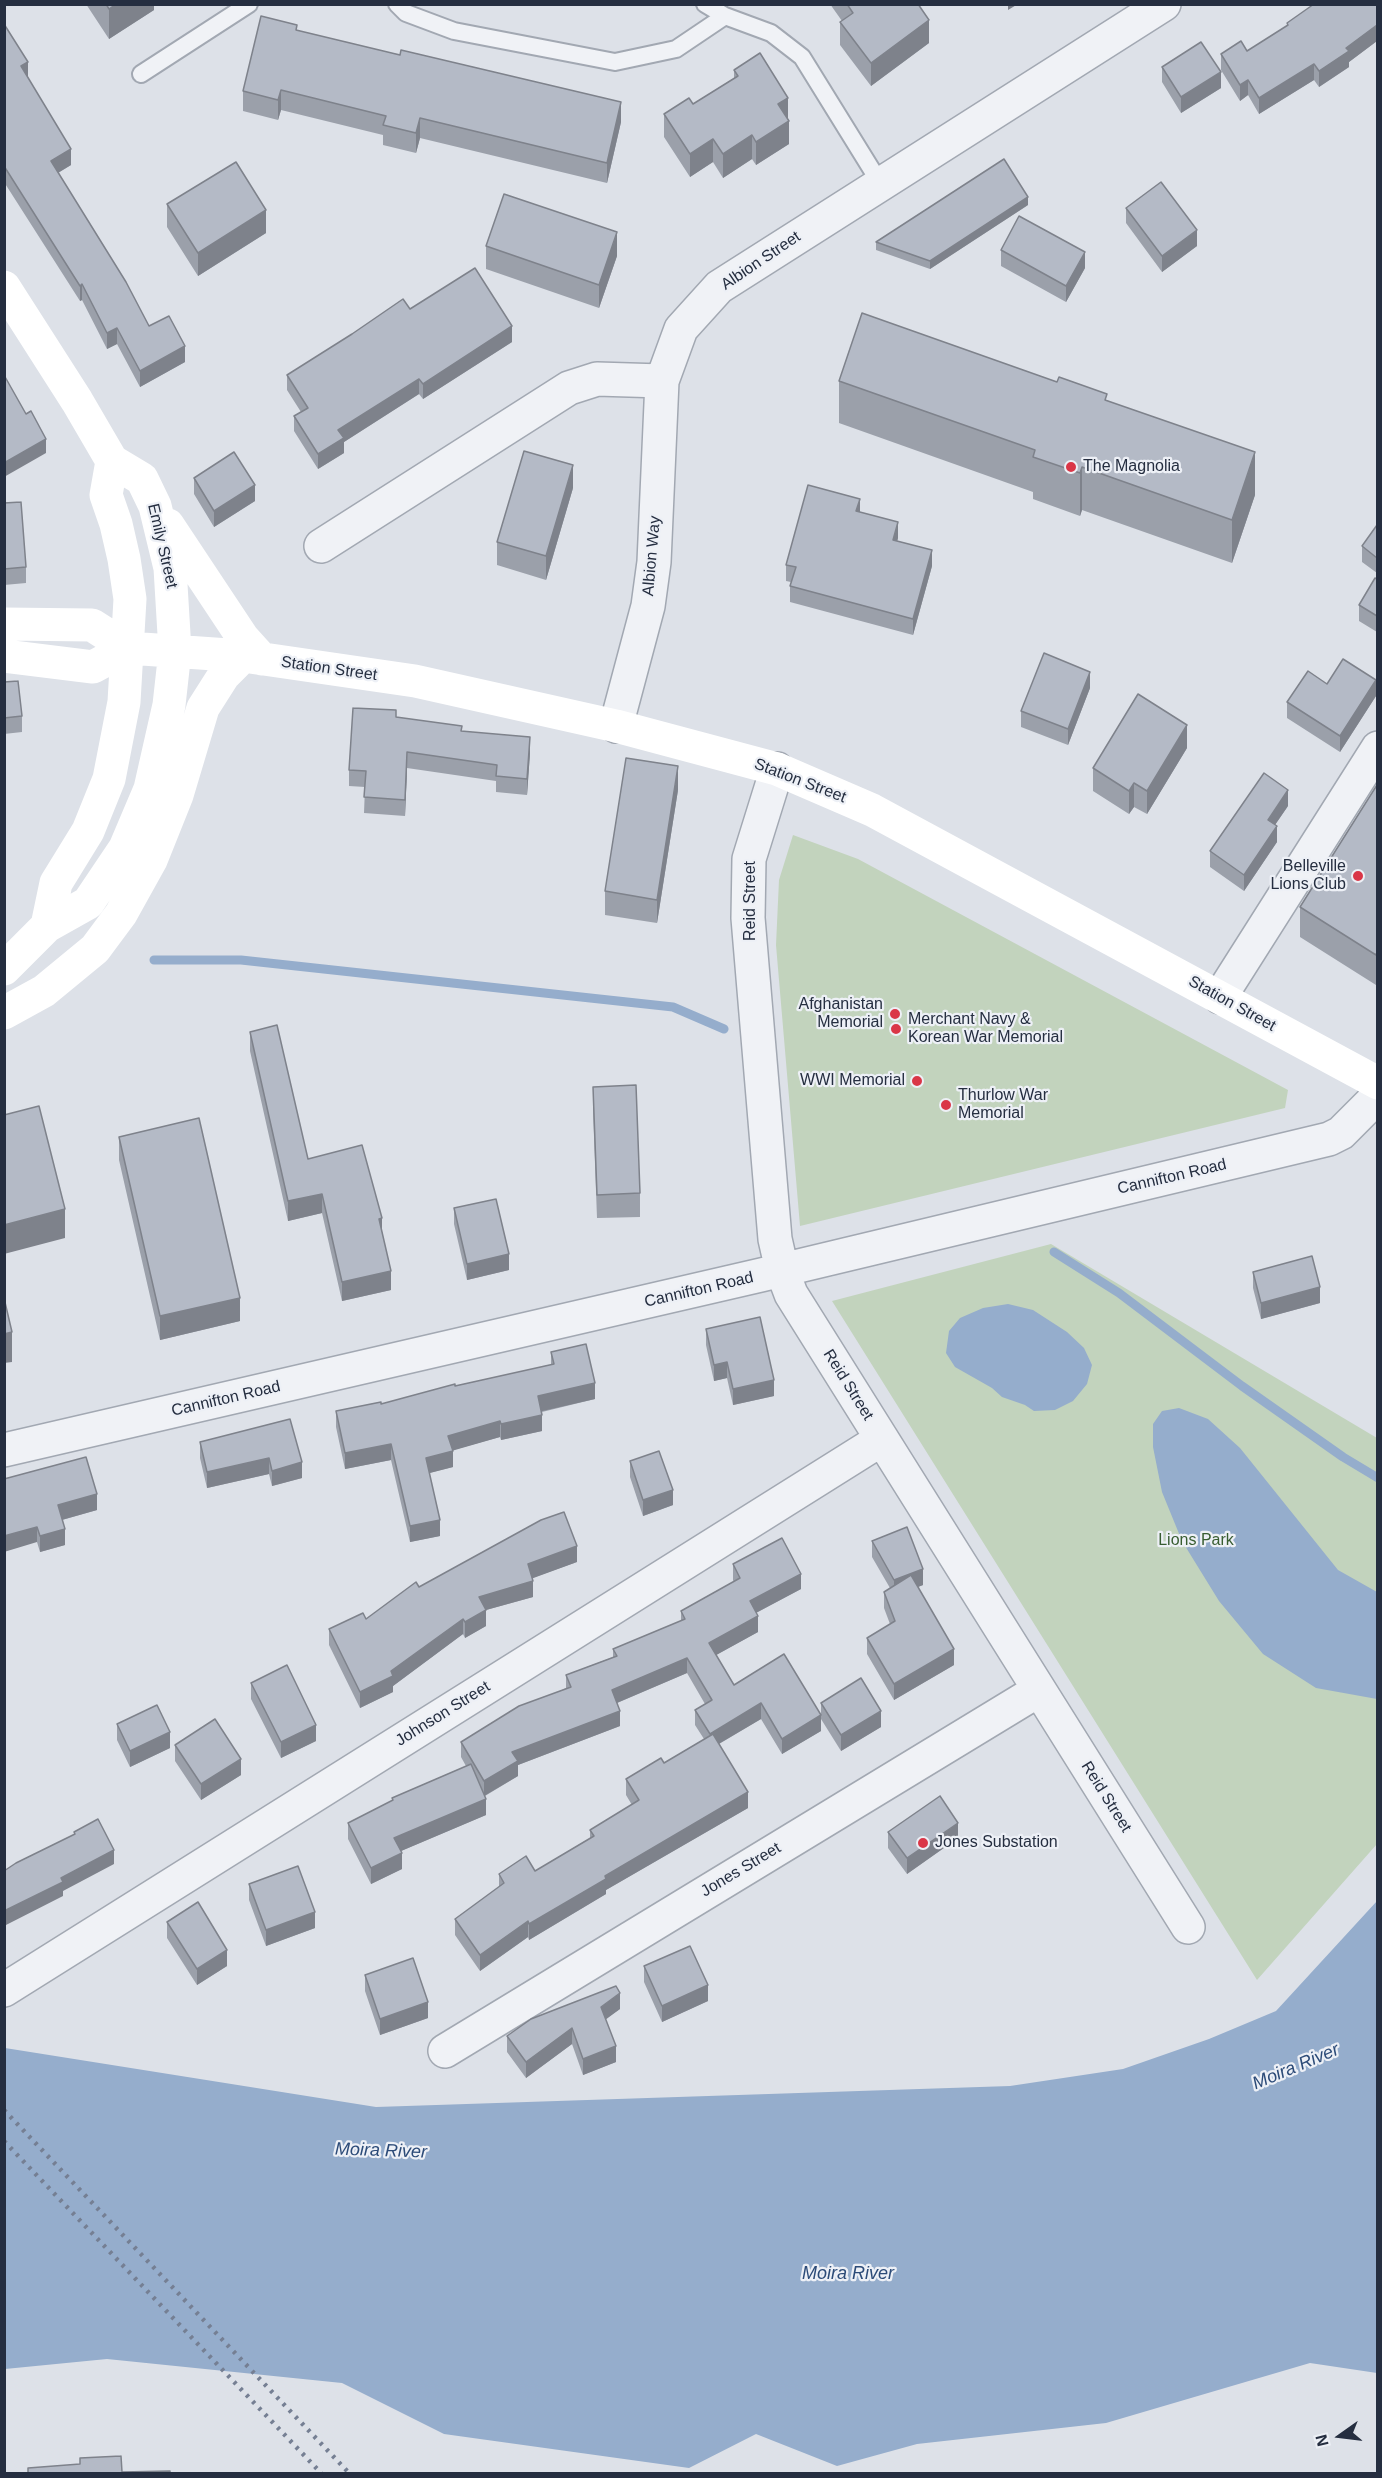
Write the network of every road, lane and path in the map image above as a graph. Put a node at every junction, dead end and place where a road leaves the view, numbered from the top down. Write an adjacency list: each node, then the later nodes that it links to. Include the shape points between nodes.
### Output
1 (249, 4): 6 (lane)
2 (397, 4): 5 (lane, via 406,13 453,31 615,62 676,49)
3 (705, 4): 5 (lane)
4 (1164, 4): 7 (street, Albion Street)
5 (726, 16): 7 (lane, via 771,33 802,57)
6 (141, 74)
7 (880, 183): 9 (street, Albion Street, via 719,287 681,329)
8 (4, 287): 10 (main road, Emily Street)
9 (662, 381): 12 (street, via 597,380 569,388); 18 (street, Albion Way, via 654,562 648,606)
10 (112, 461): 11 (main road, Emily Street, via 142,479); 14 (main road, via 106,495 116,524 130,599)
11 (155, 506): 15 (main road, Emily Street, via 170,568); 17 (main road, via 243,638)
12 (321, 546)
13 (4, 624): 14 (main road, Station Street, via 92,625)
14 (128, 648): 15 (main road, Station Street); 16 (main road, via 93,667); 21 (main road, via 124,702 109,779 88,831 56,883)
15 (175, 651): 17 (main road, Station Street); 21 (main road, Emily Street, via 169,705 150,789 125,848 88,903)
16 (4, 656)
17 (252, 658): 18 (main road, Station Street, via 416,681); 24 (main road, via 224,675 203,708 177,795 151,860 121,914 94,949 44,991)
18 (615, 726): 20 (main road, Station Street)
19 (1377, 748): 23 (street)
20 (777, 769): 23 (main road, Station Street, via 882,815); 27 (street, Reid Street, via 749,859 748,918 775,1239)
21 (47, 926): 22 (main road, Emily Street)
22 (4, 969)
23 (1220, 997): 25 (main road, Station Street)
24 (4, 1013)
25 (1377, 1083)
26 (1377, 1096): 27 (street, Cannifton Road, via 1341,1133 1329,1139)
27 (782, 1270): 28 (street, Reid Street, via 791,1294); 29 (street, Cannifton Road)
28 (882, 1439): 30 (street, Reid Street); 32 (street, Johnson Street)
29 (4, 1450)
30 (1039, 1690): 31 (street, Reid Street); 33 (street, Jones Street)
31 (1188, 1927)
32 (4, 1989)
33 (445, 2051)

